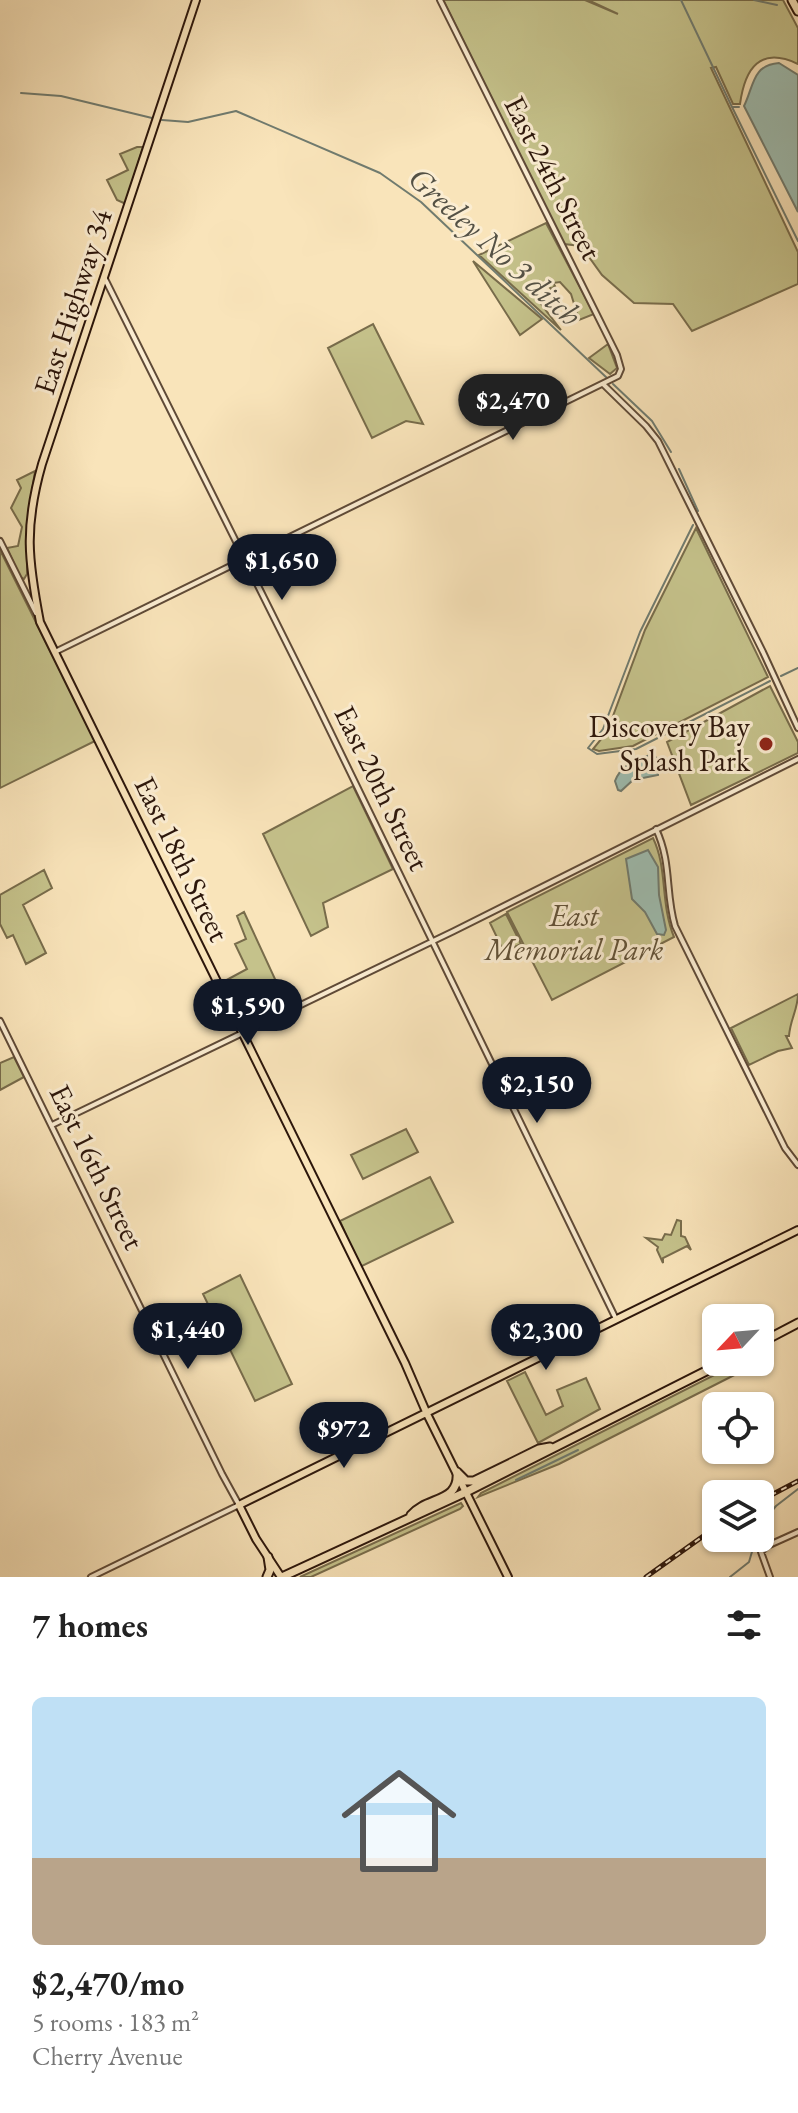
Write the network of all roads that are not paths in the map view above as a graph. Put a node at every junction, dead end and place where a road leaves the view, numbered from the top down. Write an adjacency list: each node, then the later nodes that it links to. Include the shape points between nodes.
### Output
1 (196, 0): 5 (main road, East Highway 34)
2 (440, 0): 6 (street, East 24th Street, via 617,355 618,376)
3 (792, 0): 4 (highway)
4 (798, 11)
5 (104, 277): 8 (street, East 20th Street); 9 (main road, East Highway 34, via 34,492 28,539)
6 (603, 384): 8 (street); 13 (street, via 646,426 664,453)
7 (0, 541): 10 (street, East 18th Street)
8 (244, 559): 12 (street); 16 (street, East 20th Street)
9 (31, 579): 10 (street); 11 (main road, East Highway 34)
10 (21, 583): 11 (street, East 18th Street)
11 (40, 622): 12 (main road, East 18th Street)
12 (55, 652): 18 (main road, East 18th Street)
13 (798, 728)
14 (798, 759): 15 (street)
15 (656, 829): 16 (street); 20 (street, via 667,861 675,926)
16 (432, 942): 18 (street); 22 (street, East 20th Street)
17 (0, 1021): 19 (street, East 16th Street)
18 (243, 1034): 19 (street); 26 (main road, East 18th Street)
19 (52, 1125): 30 (street, East 16th Street)
20 (798, 1165)
21 (798, 1230): 22 (main road)
22 (616, 1321): 26 (main road)
23 (798, 1323): 24 (highway)
24 (774, 1336)
25 (702, 1373): 27 (highway)
26 (427, 1414): 28 (main road, East 18th Street); 30 (main road)
27 (560, 1445): 28 (highway, via 539,1449 474,1481); 29 (highway)
28 (457, 1472): 29 (main road, East 18th Street); 31 (highway, via 455,1490)
29 (466, 1492): 31 (highway); 37 (main road, East 18th Street)
30 (239, 1505): 33 (main road); 34 (street)
31 (410, 1518): 36 (highway)
32 (798, 1532): 38 (street, via 761,1552)
33 (268, 1557): 35 (highway); 36 (main road)
34 (91, 1577)
35 (267, 1577)
36 (282, 1577)
37 (508, 1577)
38 (770, 1577)

